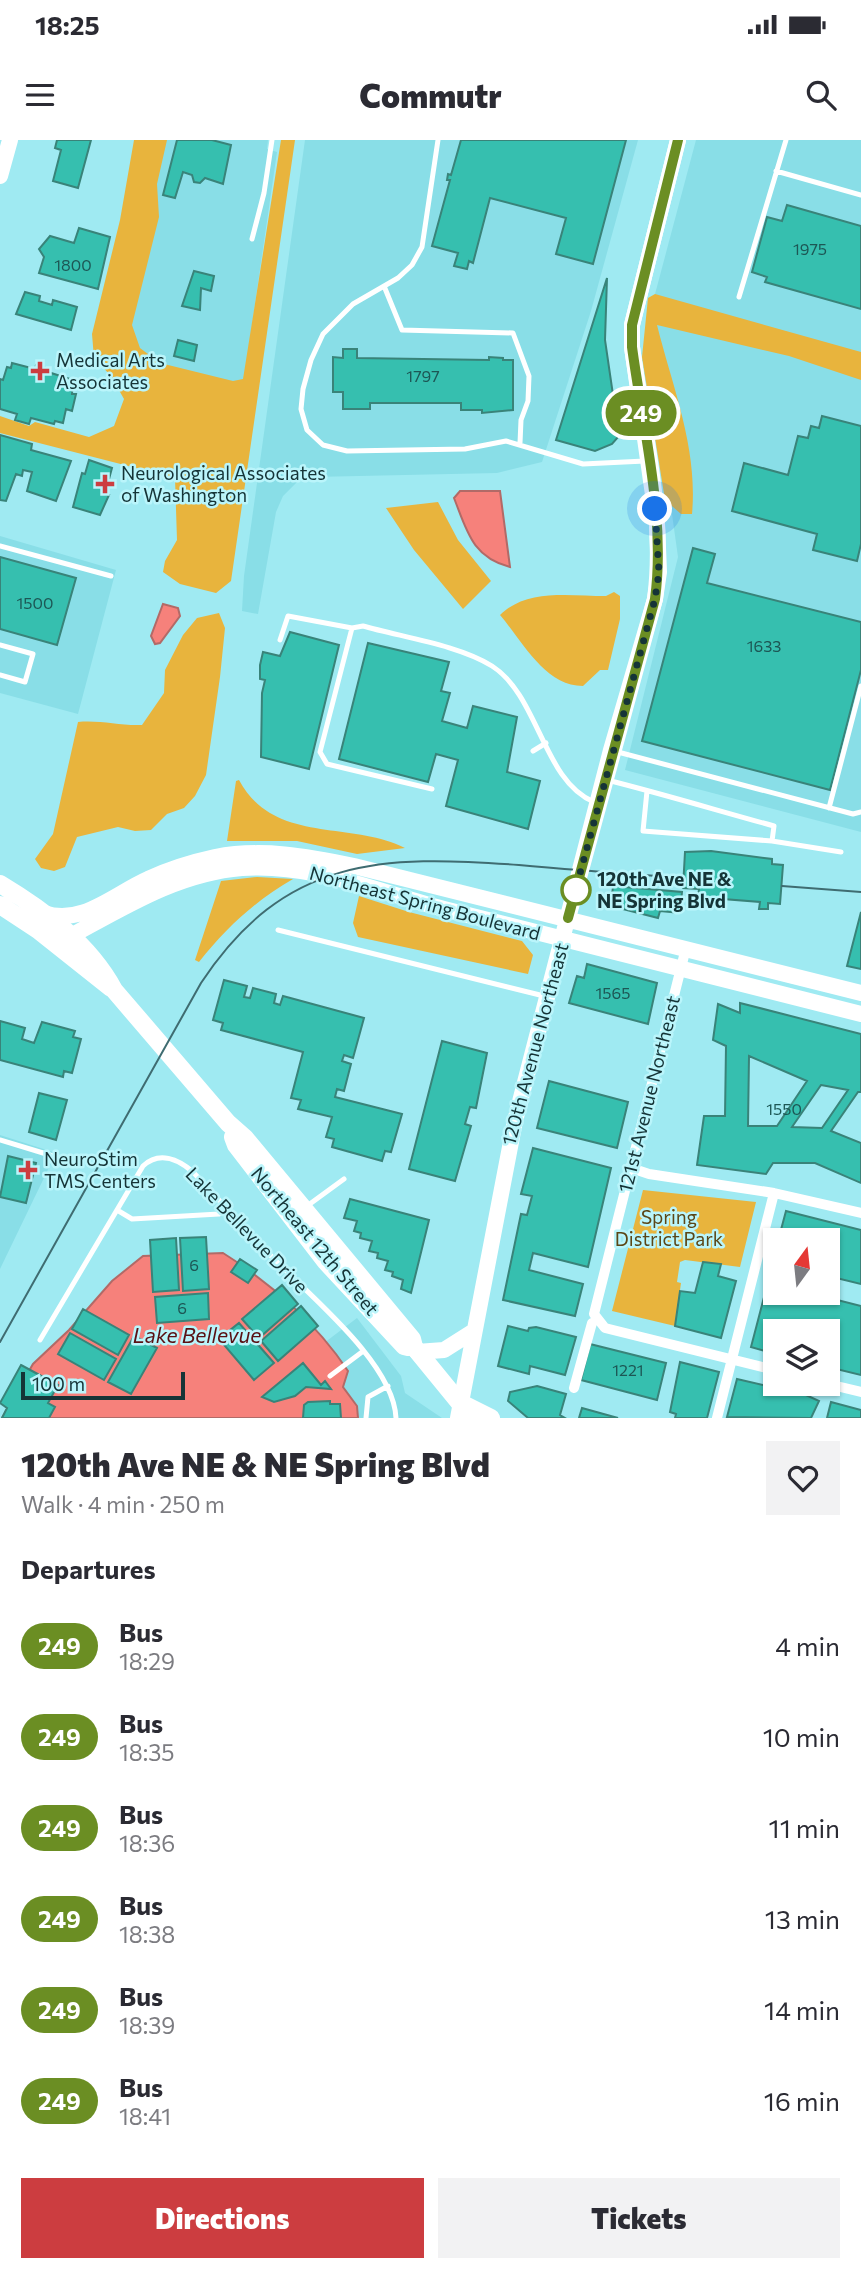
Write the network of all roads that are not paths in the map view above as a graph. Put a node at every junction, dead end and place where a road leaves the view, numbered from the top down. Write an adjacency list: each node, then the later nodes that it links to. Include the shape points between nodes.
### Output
1 (10, 140): 7 (street)
2 (272, 140): 9 (lane)
3 (438, 140): 10 (lane, via 422,247 406,272)
4 (678, 140): 13 (street, 120th Avenue Northeast, via 632,325)
5 (786, 140): 6 (lane)
6 (776, 171): 8 (lane); 11 (lane)
7 (0, 176)
8 (861, 195)
9 (252, 239)
10 (384, 286): 12 (lane, via 402,330 513,333 528,376); 12 (lane, via 337,318 316,348 301,409 307,430 323,445 347,451 451,450)
11 (739, 297)
12 (520, 443): 13 (lane, via 583,464)
13 (648, 461): 22 (street, 120th Avenue Northeast, via 659,572)
14 (0, 546): 15 (lane)
15 (111, 576)
16 (352, 628): 17 (lane, via 288,616); 21 (lane, via 363,626 492,666 512,686); 25 (lane, via 320,752 327,764)
17 (280, 640)
18 (0, 645): 19 (lane, via 33,653 25,682)
19 (0, 675)
20 (861, 686): 28 (lane)
21 (546, 743): 23 (lane); 27 (lane, via 573,788)
22 (611, 750): 24 (street, 120th Avenue Northeast); 28 (lane)
23 (533, 751)
24 (603, 780): 26 (lane); 27 (street, 120th Avenue Northeast)
25 (432, 789)
26 (647, 791): 30 (lane, via 774,826); 30 (lane, via 643,831)
27 (597, 803): 37 (street, 120th Avenue Northeast)
28 (829, 808): 29 (lane)
29 (861, 812)
30 (772, 841): 31 (lane)
31 (841, 852)
32 (232, 862): 33 (street, Northeast Spring Boulevard); 37 (street, Northeast Spring Boulevard, via 270,852 321,859); 41 (street, Northeast Spring Boulevard, via 297,870)
33 (166, 879): 36 (street, Northeast Spring Boulevard, via 84,913 65,917); 40 (street, Northeast Spring Boulevard)
34 (0, 884): 36 (main road, Northeast 12th Street)
35 (0, 905): 38 (main road, Northeast 12th Street)
36 (41, 912): 40 (main road, Northeast 12th Street)
37 (568, 918): 41 (street, 120th Avenue Northeast); 42 (street, Northeast Spring Boulevard)
38 (38, 930): 40 (street); 45 (main road, Northeast 12th Street)
39 (278, 930): 46 (lane)
40 (71, 936): 45 (main road, Northeast 12th Street, via 101,967)
41 (563, 939): 43 (street, Northeast Spring Boulevard); 46 (street, 120th Avenue Northeast)
42 (686, 948): 43 (street, 121st Avenue Northeast); 44 (street, Northeast Spring Boulevard)
43 (681, 968): 47 (street, Northeast Spring Boulevard); 51 (street, 121st Avenue Northeast)
44 (861, 993)
45 (117, 994): 48 (main road, Northeast 12th Street)
46 (547, 997): 59 (street, 120th Avenue Northeast, via 506,1159)
47 (861, 1014)
48 (228, 1123): 55 (main road, Northeast 12th Street); 61 (main road, Northeast 12th Street, via 236,1145 326,1262 404,1346)
49 (0, 1140): 50 (lane)
50 (53, 1156)
51 (631, 1168): 53 (street); 58 (street, 121st Avenue Northeast, via 594,1309)
52 (344, 1179): 55 (lane)
53 (774, 1192): 57 (street); 63 (street)
54 (226, 1208): 56 (lane, via 219,1214 132,1219); 56 (lane, Lake Bellevue Drive, via 184,1164 164,1157 143,1166); 62 (lane, Lake Bellevue Drive, via 339,1321)
55 (304, 1209): 61 (main road, Northeast 12th Street, via 412,1339)
56 (117, 1210): 60 (lane, Lake Bellevue Drive)
57 (861, 1213)
58 (595, 1322): 63 (street); 68 (street, 121st Avenue Northeast)
59 (474, 1331): 61 (street, via 444,1350); 70 (street, 120th Avenue Northeast)
60 (40, 1340)
61 (415, 1349): 70 (main road, Northeast 12th Street)
62 (362, 1352): 65 (lane); 66 (lane, Lake Bellevue Drive)
63 (732, 1359): 64 (street); 75 (street)
64 (763, 1367)
65 (330, 1376)
66 (388, 1386): 71 (lane, via 368,1397); 72 (lane, Lake Bellevue Drive, via 395,1399)
67 (840, 1387): 69 (street)
68 (574, 1388)
69 (861, 1392)
70 (460, 1410): 73 (main road, Northeast 12th Street); 74 (main road, Northeast 12th Street)
71 (366, 1418)
72 (396, 1418)
73 (472, 1418)
74 (491, 1418)
75 (717, 1418)

